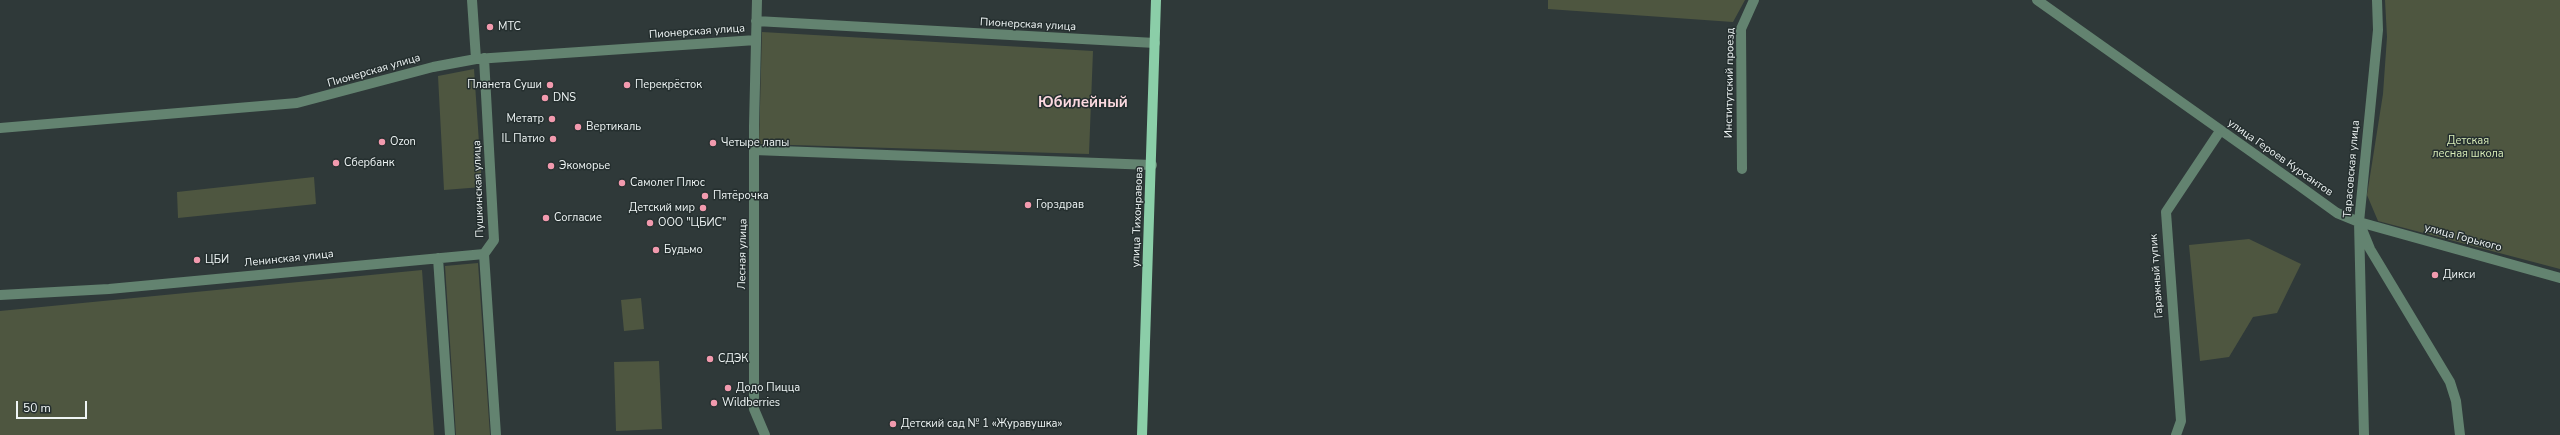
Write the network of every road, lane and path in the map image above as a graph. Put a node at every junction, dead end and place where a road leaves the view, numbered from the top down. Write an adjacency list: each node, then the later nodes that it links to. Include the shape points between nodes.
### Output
1 (472, 0): 10 (street, Пушкинская улица)
2 (757, 0): 7 (street, Лесная улица)
3 (1156, 0): 9 (main road, улица Тихонравова)
4 (1754, 0): 15 (street, Институтский проезд, via 1741,29)
5 (2037, 0): 12 (street, улица Героев Курсантов)
6 (2377, 0): 16 (street, Тарасовская улица, via 2378,30)
7 (756, 21): 8 (street, Лесная улица); 9 (street, Пионерская улица)
8 (756, 40): 10 (street, Пионерская улица); 13 (street, Лесная улица)
9 (1155, 43): 14 (main road, улица Тихонравова)
10 (480, 59): 11 (street, Пионерская улица, via 433,67 297,103); 17 (street, Пушкинская улица, via 494,240)
11 (0, 128)
12 (2220, 132): 16 (street, улица Героев Курсантов, via 2337,213); 25 (street, Гаражный тупик, via 2166,212 2180,421)
13 (754, 150): 14 (street); 23 (street, Лесная улица, via 754,409)
14 (1152, 165): 24 (main road, улица Тихонравова)
15 (1742, 169)
16 (2358, 222): 19 (street, улица Горького); 26 (street); 27 (street, Тарасовская улица, via 2370,249 2450,382 2456,401)
17 (484, 254): 18 (street, Ленинская улица); 22 (street, Пушкинская улица)
18 (438, 258): 20 (street, Ленинская улица, via 109,289); 21 (street)
19 (2560, 278)
20 (0, 295)
21 (450, 435)
22 (496, 435)
23 (765, 435)
24 (1142, 435)
25 (2176, 435)
26 (2364, 435)
27 (2460, 435)

